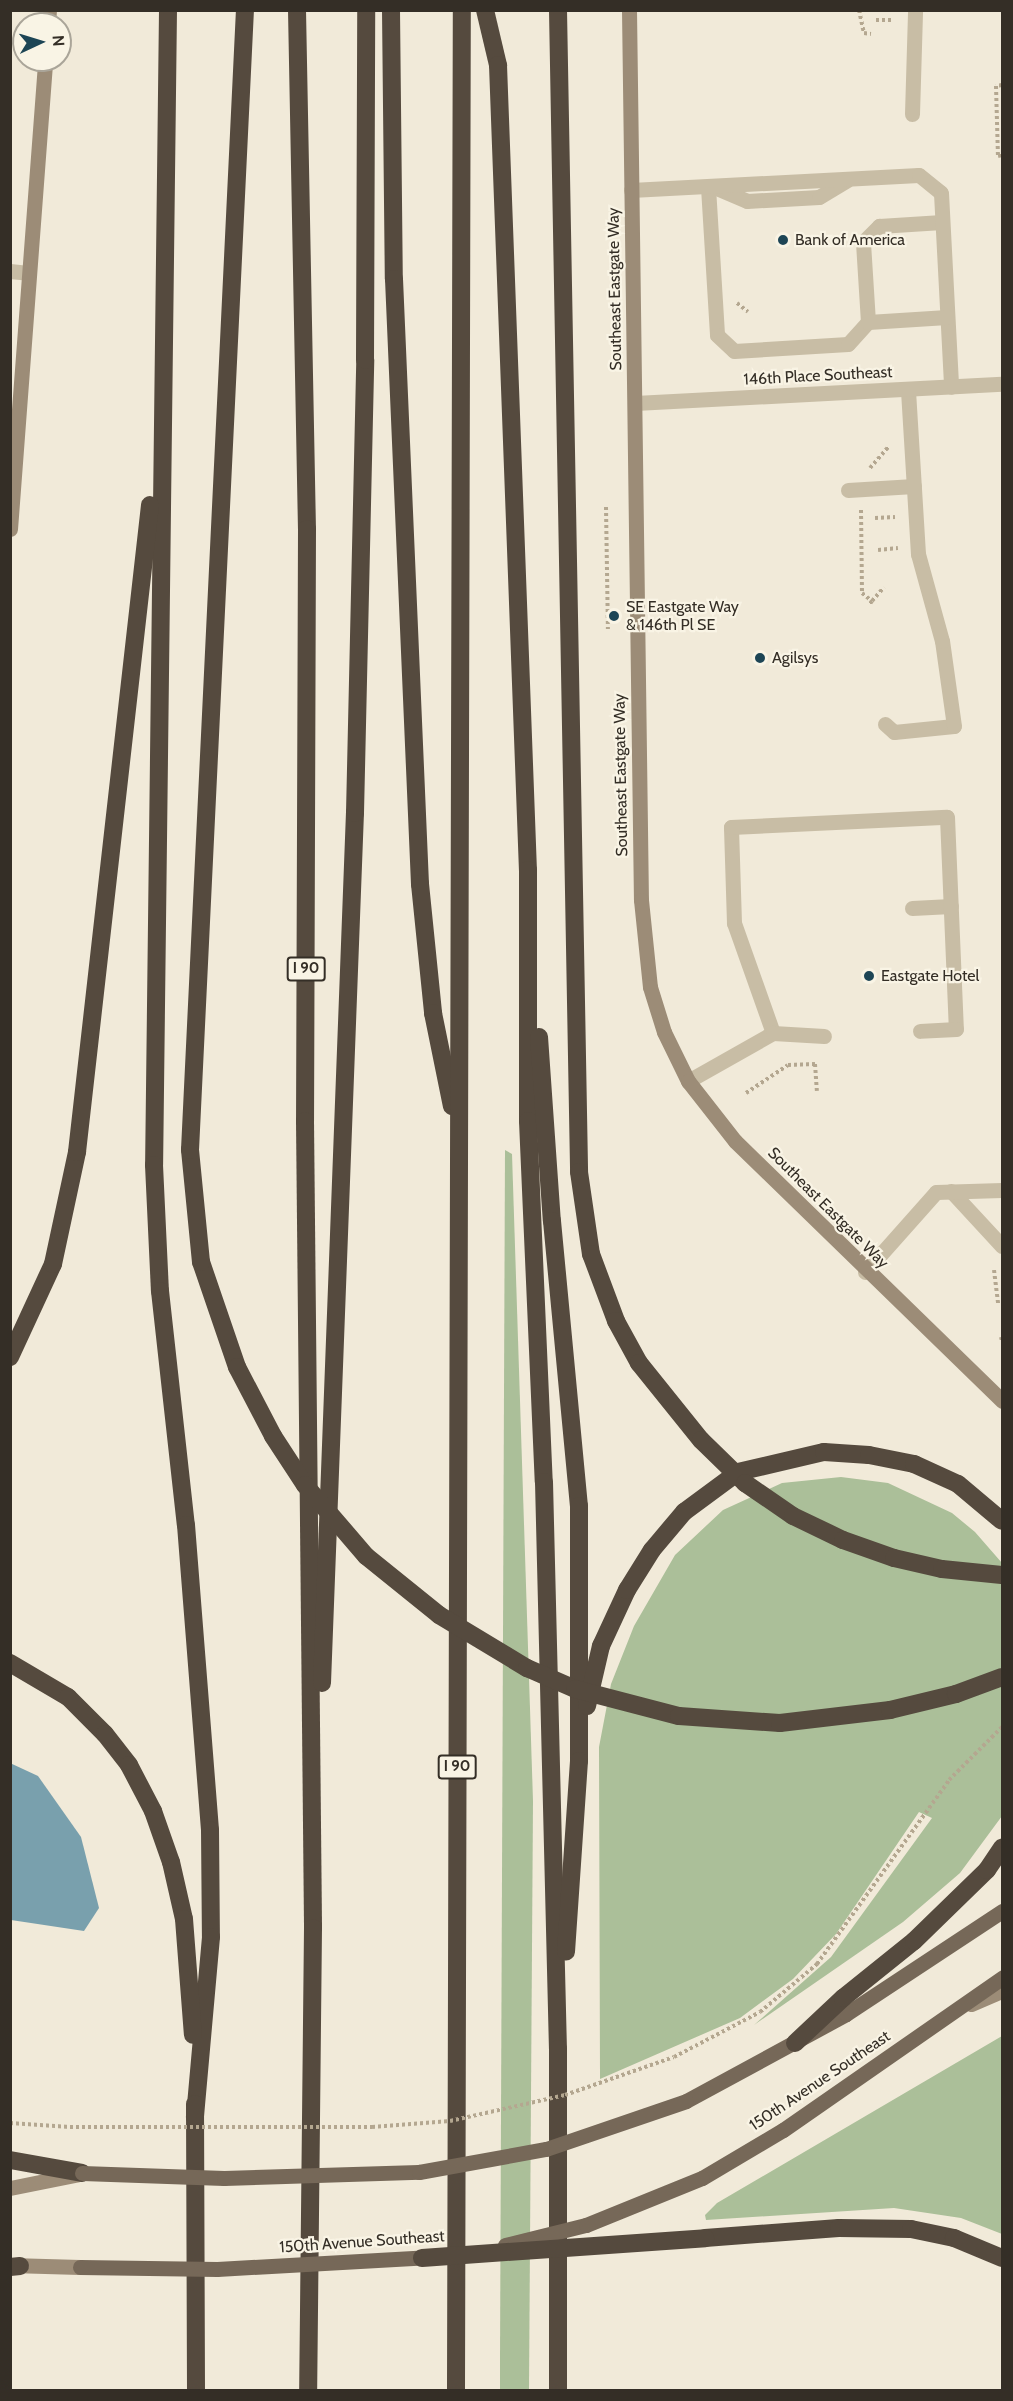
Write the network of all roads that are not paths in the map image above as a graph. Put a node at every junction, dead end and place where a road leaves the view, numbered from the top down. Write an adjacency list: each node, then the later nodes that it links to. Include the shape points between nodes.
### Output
1 (168, 10): 24 (highway)
2 (244, 10): 47 (highway, bridge, via 190,1150 201,1262 237,1367 305,1485 366,1556 439,1615 527,1668 575,1689 679,1716 780,1723 890,1710 956,1694)
3 (297, 10): 51 (highway, I 90, via 307,529 305,1121)
4 (366, 10): 51 (highway, via 365,360 355,813)
5 (391, 10): 37 (highway, via 394,279 420,884 433,1013)
6 (462, 10): 37 (highway, I 90)
7 (485, 10): 30 (highway, via 498,65)
8 (558, 10): 45 (highway, bridge, via 579,1172 591,1254 616,1321 639,1362 708,1447 745,1483 794,1516 894,1558 942,1569)
9 (629, 10): 14 (main road, Southeast Eastgate Way)
10 (915, 10): 12 (street)
11 (44, 72): 17 (main road)
12 (912, 114)
13 (711, 187): 14 (street); 15 (street, via 919,175 941,193); 19 (street, via 717,335 734,351 848,344)
14 (631, 190): 23 (main road, Southeast Eastgate Way)
15 (942, 222): 18 (street); 19 (street, via 879,226 863,242)
16 (10, 272): 17 (street)
17 (28, 273): 27 (main road)
18 (947, 317): 19 (street); 21 (street)
19 (868, 322)
20 (1002, 384): 21 (street, 146th Place Southeast)
21 (951, 387): 22 (street, 146th Place Southeast)
22 (908, 389): 23 (street, 146th Place Southeast); 25 (street)
23 (635, 403): 36 (main road, Southeast Eastgate Way, via 641,900 650,987 664,1032)
24 (161, 408): 42 (highway, via 77,1152 53,1264); 57 (highway, via 154,1165 160,1291 186,1525 210,1830 211,1937)
25 (914, 486): 26 (street); 29 (street, via 918,554 942,641 954,726 894,732)
26 (848, 490)
27 (11, 509): 28 (main road)
28 (10, 529)
29 (885, 724)
30 (528, 870): 48 (highway, via 552,1221 579,1506); 56 (highway, via 528,1121 544,1482)
31 (951, 906): 32 (street); 33 (street, via 956,1029); 34 (street, via 947,817 731,827 734,923)
32 (912, 908)
33 (920, 1031)
34 (773, 1033): 35 (street); 36 (street)
35 (824, 1036)
36 (688, 1081): 41 (main road, Southeast Eastgate Way, via 735,1141)
37 (460, 1143): 66 (highway, I 90)
38 (1002, 1190): 39 (street)
39 (951, 1191): 40 (street); 41 (street, via 936,1192)
40 (1002, 1246)
41 (865, 1272): 43 (main road, Southeast Eastgate Way)
42 (10, 1357)
43 (1002, 1401)
44 (1002, 1521): 48 (highway, via 958,1484 914,1464 869,1455 824,1452 738,1472 684,1512 652,1550 627,1590 601,1646)
45 (1002, 1575)
46 (10, 1663): 57 (highway, via 68,1696 105,1734 129,1765 153,1811 171,1862 184,1919)
47 (1002, 1677)
48 (579, 1761): 56 (highway)
49 (1002, 1848): 55 (highway, via 987,1870 914,1941)
50 (1002, 1911): 55 (main road)
51 (313, 1928): 65 (highway, I 90)
52 (1002, 1978): 54 (main road, 150th Avenue Southeast)
53 (1002, 1991): 54 (main road)
54 (966, 2006): 61 (main road, 150th Avenue Southeast, bridge, via 783,2130 702,2178 586,2225 521,2242)
55 (795, 2043): 59 (main road, bridge, via 686,2101 546,2149 419,2172 224,2178)
56 (558, 2049): 67 (highway)
57 (195, 2116): 64 (highway)
58 (10, 2160): 59 (highway)
59 (82, 2173): 60 (main road)
60 (10, 2188)
61 (422, 2258): 62 (highway, bridge, via 839,2228 910,2229 954,2238); 63 (main road, 150th Avenue Southeast, bridge, via 217,2269)
62 (1002, 2258)
63 (14, 2266)
64 (195, 2391)
65 (308, 2391)
66 (456, 2391)
67 (558, 2391)

